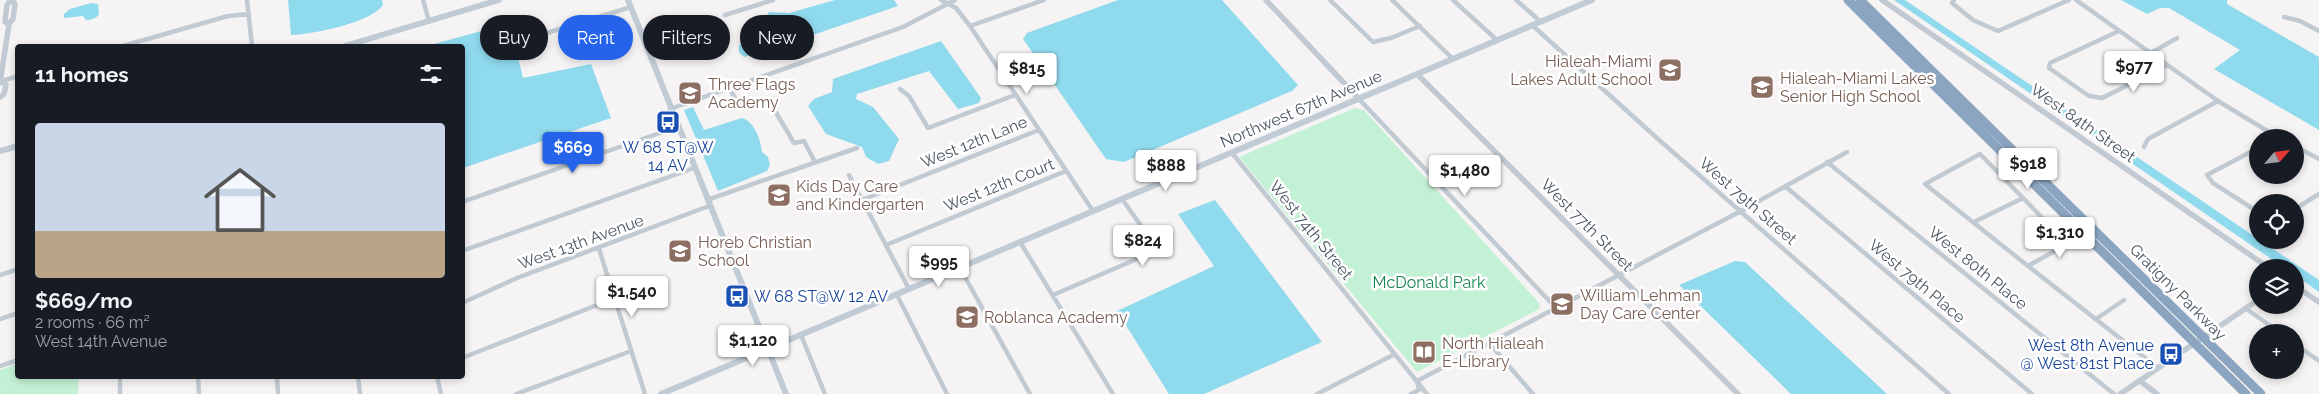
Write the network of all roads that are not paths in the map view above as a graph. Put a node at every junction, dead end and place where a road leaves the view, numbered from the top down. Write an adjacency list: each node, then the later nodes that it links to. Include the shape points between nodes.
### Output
1 (11, 0): 47 (street, via 7,5 5,22 9,24)
2 (248, 0): 26 (street)
3 (423, 0): 29 (street)
4 (499, 0): 22 (main road)
5 (628, 0): 25 (main road)
6 (773, 0): 27 (street)
7 (941, 0): 24 (street)
8 (955, 0): 24 (street)
9 (1044, 0): 32 (street)
10 (1266, 0): 52 (street)
11 (1330, 0): 33 (street, via 1370,40 1378,42)
12 (1392, 0): 33 (street)
13 (1453, 0): 38 (street)
14 (1516, 0): 30 (street)
15 (1592, 0): 23 (main road, Northwest 67th Avenue)
16 (1848, 0): 109 (highway, Gratigny Parkway)
17 (1860, 0): 109 (highway, Gratigny Parkway)
18 (1882, 0): 88 (street, West 84th Street)
19 (1954, 0): 20 (street, via 1952,3 1956,8 1986,28 1998,31)
20 (2069, 0)
21 (2076, 0): 35 (street)
22 (483, 2): 29 (main road)
23 (1581, 2): 30 (main road, Northwest 67th Avenue)
24 (948, 4): 32 (street, via 956,8); 48 (street, via 903,27)
25 (631, 7): 36 (street); 54 (main road)
26 (249, 14): 39 (street, via 228,16); 40 (street)
27 (725, 15)
28 (2284, 17): 34 (street)
29 (429, 21): 41 (main road)
30 (1540, 22): 31 (main road, Northwest 67th Avenue)
31 (1532, 25): 38 (main road, Northwest 67th Avenue); 82 (street, West 79th Street)
32 (970, 26): 50 (street)
33 (1420, 26): 43 (street)
34 (2319, 31)
35 (2119, 32): 42 (street); 44 (street, via 2050,63 2049,68 2089,96 2102,98)
36 (548, 33)
37 (2177, 38): 42 (street)
38 (1497, 40): 43 (main road, Northwest 67th Avenue)
39 (130, 44)
40 (252, 44)
41 (352, 44)
42 (2151, 53): 44 (street)
43 (1453, 59): 45 (main road, Northwest 67th Avenue)
44 (2166, 66): 53 (street)
45 (1417, 74): 52 (main road, Northwest 67th Avenue); 93 (street, West 77th Street)
46 (15, 77): 47 (street)
47 (1, 82): 51 (street, via 6,85)
48 (730, 88): 54 (street); 67 (street, via 738,103 763,100 771,104 794,143 803,140)
49 (900, 89): 50 (street, via 909,96 928,128)
50 (1015, 95): 57 (street)
51 (0, 97)
52 (1359, 99): 64 (main road, Northwest 67th Avenue); 103 (street)
53 (2218, 101): 56 (street); 59 (street, via 2148,139)
54 (670, 109): 55 (main road)
55 (677, 127): 69 (main road); 77 (street)
56 (2265, 129)
57 (1039, 130): 70 (street); 76 (street, West 12th Lane)
58 (15, 147): 61 (main road)
59 (2144, 147)
60 (857, 148): 67 (street, West 13th Avenue)
61 (0, 151)
62 (2304, 151): 66 (street)
63 (1847, 152): 68 (street)
64 (1232, 153): 75 (main road, Northwest 67th Avenue); 116 (street, West 74th Street)
65 (2249, 153): 80 (street, via 2207,175 2213,183)
66 (2319, 159)
67 (816, 162): 78 (street, West 13th Avenue)
68 (1827, 162): 72 (street); 149 (street, West 80th Place)
69 (694, 168): 78 (main road); 87 (street)
70 (1066, 171): 81 (street); 85 (street, West 12th Court)
71 (849, 175): 76 (street)
72 (1786, 186): 82 (street); 148 (street, West 79th Place)
73 (2319, 194): 79 (street)
74 (2023, 198): 83 (street); 83 (street, via 1980,154 1925,184); 89 (street, via 2065,244)
75 (1122, 199): 81 (main road, Northwest 67th Avenue); 97 (street, via 1154,249)
76 (862, 200): 85 (street)
77 (465, 201)
78 (708, 203): 86 (street, West 13th Avenue); 112 (main road)
79 (2304, 203)
80 (2249, 206)
81 (1093, 211): 84 (main road, Northwest 67th Avenue)
82 (1741, 211): 93 (street); 147 (street, West 79th Street)
83 (1974, 222): 89 (street)
84 (1020, 242): 90 (main road, Northwest 67th Avenue); 97 (street)
85 (886, 245): 94 (street)
86 (599, 249): 98 (street); 100 (street, West 13th Avenue, via 517,278)
87 (465, 250)
88 (2256, 259)
89 (2028, 266): 107 (street)
90 (960, 268): 94 (main road, Northwest 67th Avenue); 140 (street)
91 (15, 270): 92 (street)
92 (0, 275)
93 (1618, 276): 103 (street); 146 (street, West 77th Street)
94 (909, 289): 96 (main road, Northwest 67th Avenue)
95 (2304, 292): 101 (street)
96 (896, 295): 110 (main road, Northwest 67th Avenue); 139 (street)
97 (1053, 296): 141 (street)
98 (615, 298): 113 (street); 117 (street)
99 (2124, 300): 107 (street)
100 (465, 302)
101 (2319, 302)
102 (2249, 306): 104 (street)
103 (1556, 308): 111 (street)
104 (2245, 308): 108 (street); 121 (street)
105 (15, 314): 106 (street)
106 (0, 319)
107 (2096, 319): 121 (street)
108 (2268, 324)
109 (2187, 330): 114 (highway, Gratigny Parkway)
110 (801, 335): 112 (main road, Northwest 67th Avenue); 138 (street)
111 (1490, 344): 127 (street); 145 (street)
112 (768, 349): 136 (main road, Northwest 67th Avenue); 137 (main road)
113 (631, 350): 134 (street); 135 (street)
114 (2208, 350): 152 (highway, Gratigny Parkway); 153 (highway, Gratigny Parkway)
115 (2304, 350): 119 (street)
116 (1396, 354): 127 (street, West 74th Street); 142 (street)
117 (465, 357)
118 (15, 361): 120 (street)
119 (2319, 361)
120 (0, 366)
121 (2158, 368): 128 (street)
122 (120, 379): 129 (street)
123 (198, 379): 130 (street)
124 (277, 379): 131 (street)
125 (358, 379): 132 (street)
126 (438, 379): 133 (street)
127 (1417, 381): 143 (street, via 1419,390); 144 (street, West 74th Street)
128 (2140, 381): 150 (street); 151 (street)
129 (120, 394)
130 (199, 394)
131 (278, 394)
132 (360, 394)
133 (441, 394)
134 (516, 394)
135 (645, 394)
136 (661, 394)
137 (786, 394)
138 (825, 394)
139 (947, 394)
140 (1030, 394)
141 (1113, 394)
142 (1317, 394)
143 (1411, 394)
144 (1428, 394)
145 (1533, 394)
146 (1738, 394)
147 (1949, 394)
148 (2032, 394)
149 (2114, 394)
150 (2120, 394)
151 (2156, 394)
152 (2246, 394)
153 (2262, 394)

